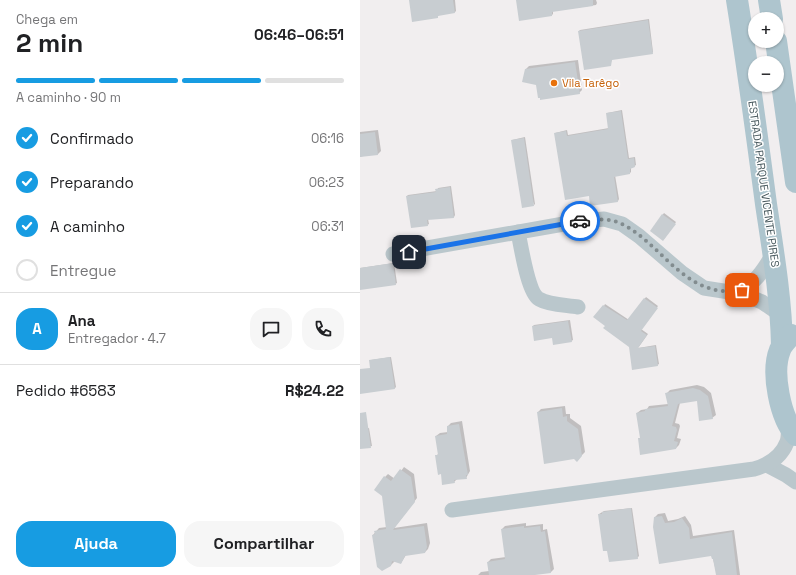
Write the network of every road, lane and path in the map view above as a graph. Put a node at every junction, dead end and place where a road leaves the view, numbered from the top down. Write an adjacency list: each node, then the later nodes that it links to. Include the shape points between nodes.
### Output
1 (737, 0): 8 (main road, ESTRADA PARQUE VICENTE PIRES)
2 (769, 0): 3 (main road)
3 (771, 12)
4 (777, 48): 5 (main road)
5 (796, 182)
6 (518, 232): 7 (street); 9 (street, via 596,219 612,221 622,224 639,236 682,273 704,288); 10 (street, via 534,296 551,303)
7 (393, 254)
8 (773, 254): 9 (street, via 752,283); 11 (main road, ESTRADA PARQUE VICENTE PIRES)
9 (736, 293): 11 (street, via 762,302)
10 (578, 307)
11 (781, 315): 12 (main road, ESTRADA PARQUE VICENTE PIRES)
12 (789, 339): 13 (main road, ESTRADA PARQUE VICENTE PIRES, via 779,351 776,384 781,405)
13 (792, 429): 14 (street, via 776,458)
14 (767, 465): 15 (street); 16 (street, via 754,469)
15 (796, 482)
16 (452, 510)

